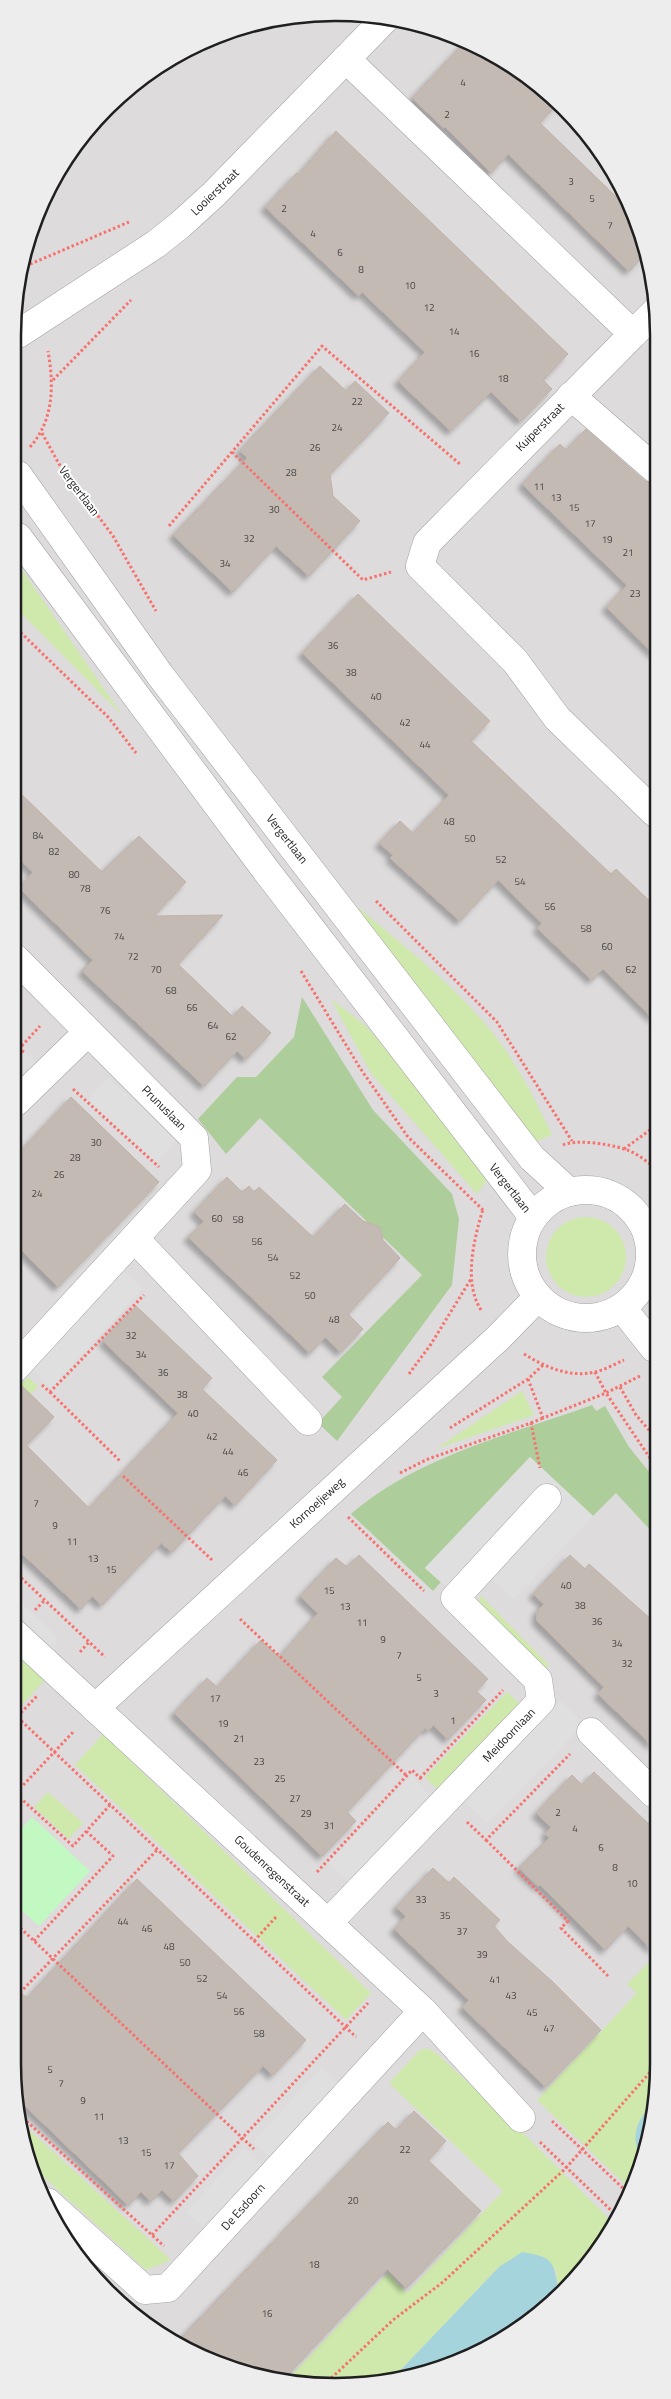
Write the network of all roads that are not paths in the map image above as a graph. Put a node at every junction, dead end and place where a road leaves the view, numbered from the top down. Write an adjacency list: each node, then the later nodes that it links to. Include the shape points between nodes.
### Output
1 (380, 24): 2 (street, Looierstraat)
2 (346, 59): 4 (street, Looierstraat, via 180,225); 5 (street)
3 (649, 319): 5 (street)
4 (28, 327)
5 (633, 334): 6 (street, Kuiperstraat)
6 (571, 396): 7 (street); 10 (street, Kuiperstraat, via 427,543 420,564 515,661 557,718)
7 (650, 465)
8 (21, 479): 14 (street, Vergertlaan, via 160,675 532,1158)
9 (21, 541): 16 (street, Vergertlaan, via 265,869)
10 (650, 808)
11 (21, 965): 12 (street, Prunuslaan)
12 (88, 1032): 13 (street); 17 (street, Prunuslaan, via 194,1138 197,1170)
13 (21, 1097)
14 (569, 1192): 15 (street, via 591,1189); 16 (street, via 552,1200)
15 (645, 1205): 18 (street)
16 (533, 1217): 20 (street, via 523,1240 522,1258 526,1276)
17 (136, 1239): 23 (street, Prunuslaan); 24 (street)
18 (650, 1248)
19 (650, 1258): 21 (street, via 646,1278)
20 (538, 1297): 21 (street, via 556,1312 582,1319); 27 (street, Kornoeljeweg, via 498,1338)
21 (623, 1309): 22 (street)
22 (650, 1361)
23 (25, 1374)
24 (308, 1421)
25 (547, 1498): 30 (street, Meidoornlaan, via 455,1598 538,1680 541,1701)
26 (21, 1639): 27 (street, Goudenregenstraat)
27 (95, 1708): 30 (street, Goudenregenstraat)
28 (591, 1732): 29 (street)
29 (650, 1790)
30 (328, 1923): 31 (street, Goudenregenstraat)
31 (423, 2011): 32 (street, Goudenregenstraat); 33 (street, De Esdoorn, via 168,2288 145,2290)
32 (521, 2118)
33 (60, 2214)

